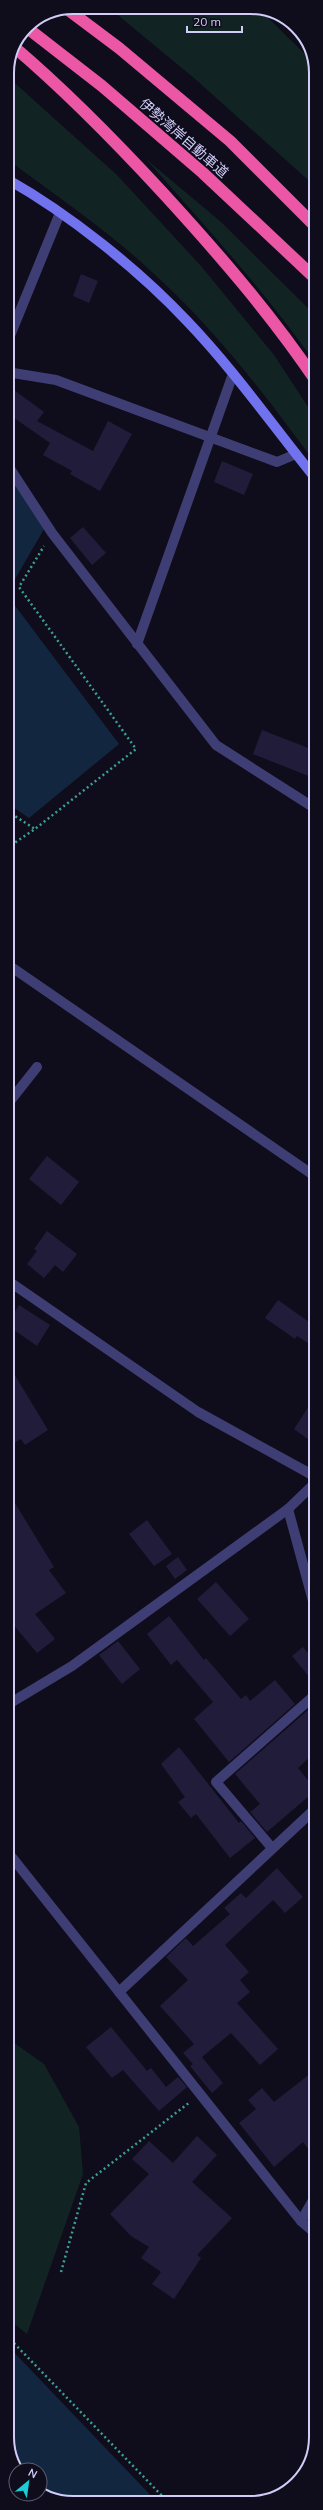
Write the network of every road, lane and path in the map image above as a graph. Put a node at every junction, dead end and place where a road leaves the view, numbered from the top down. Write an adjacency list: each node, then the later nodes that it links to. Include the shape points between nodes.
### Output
1 (74, 14): 6 (highway, 伊勢湾岸自動車道, via 119,48 230,141)
2 (31, 32): 7 (highway, 伊勢湾岸自動車道, via 102,86 203,173)
3 (18, 51): 9 (highway, via 121,148 212,247)
4 (14, 183): 5 (street)
5 (60, 213): 8 (street); 11 (street, via 118,258 187,321)
6 (309, 220)
7 (309, 272)
8 (14, 326)
9 (309, 371)
10 (14, 373): 12 (street, via 56,380)
11 (233, 374): 12 (street); 13 (street)
12 (211, 438): 13 (street, via 277,462); 17 (street)
13 (296, 454): 14 (street)
14 (309, 470)
15 (14, 475): 16 (street)
16 (52, 533): 17 (street); 20 (path, via 19,587 136,749)
17 (136, 644): 18 (street, via 216,745)
18 (309, 805)
19 (14, 816): 20 (path)
20 (35, 829): 21 (path)
21 (14, 843)
22 (14, 969): 25 (street)
23 (38, 1067): 24 (street)
24 (14, 1096)
25 (309, 1172)
26 (14, 1285): 27 (street, via 198,1412)
27 (309, 1473)
28 (309, 1489): 29 (street)
29 (288, 1509): 30 (street); 32 (street, via 72,1666)
30 (309, 1586)
31 (309, 1700): 34 (street, via 216,1782)
32 (14, 1701)
33 (309, 1814): 34 (street)
34 (272, 1848): 36 (street)
35 (14, 1860): 36 (street)
36 (119, 1992): 37 (street)
37 (200, 2095): 39 (street); 41 (path, via 86,2183)
38 (309, 2207): 39 (street)
39 (301, 2221): 40 (street)
40 (309, 2228)
41 (60, 2272)
42 (14, 2343): 43 (path)
43 (162, 2496)

